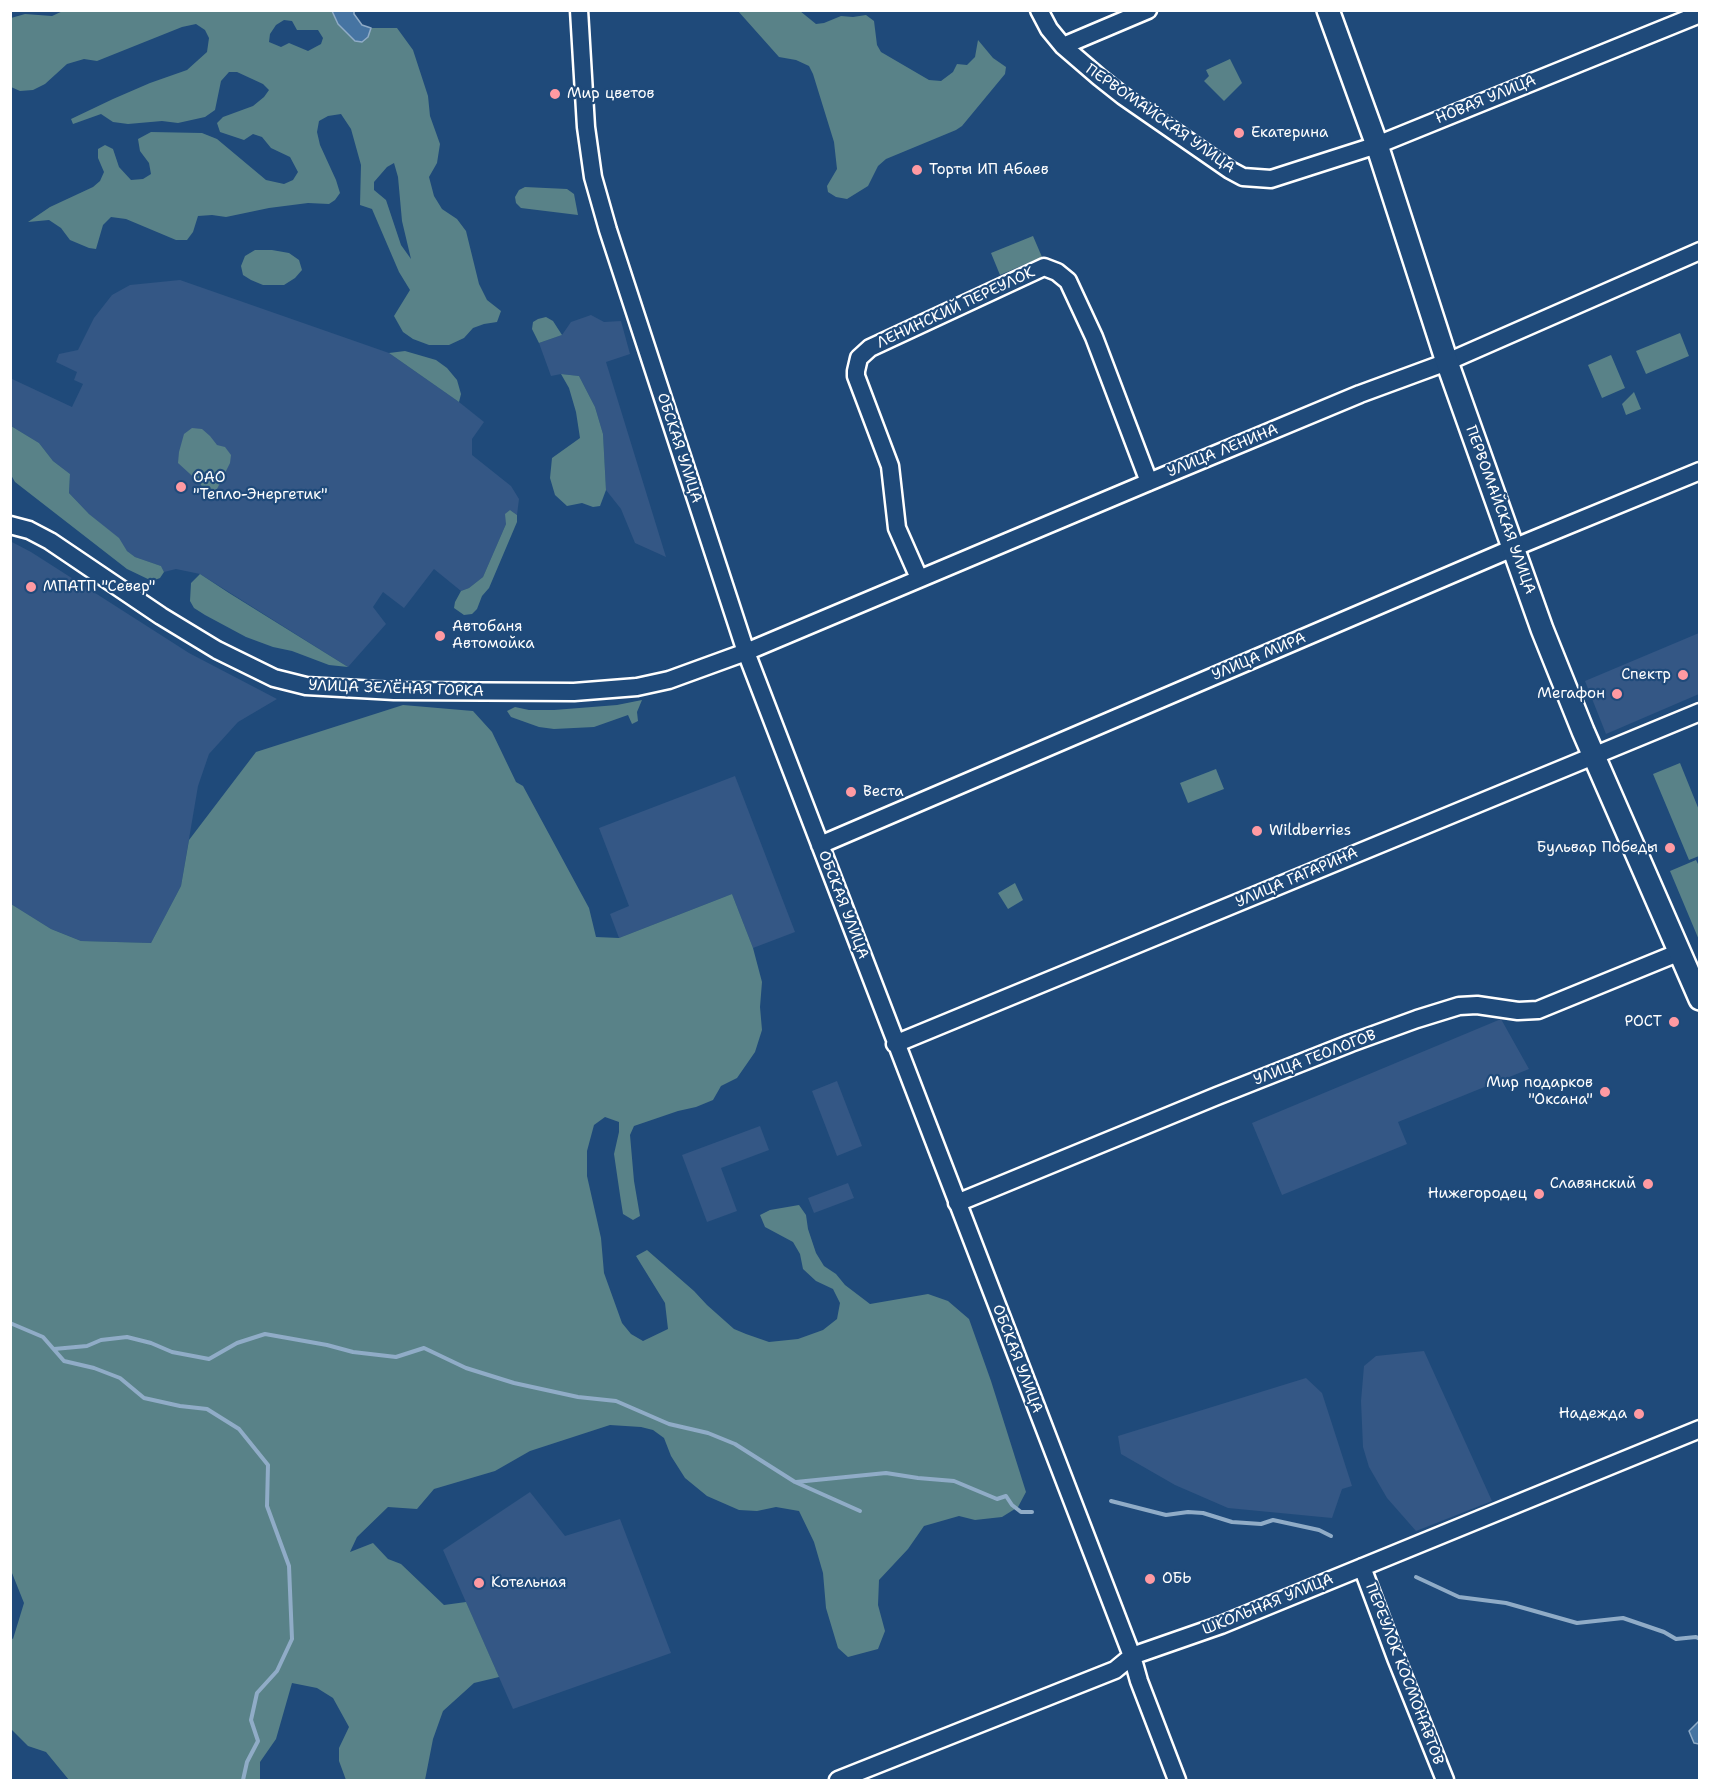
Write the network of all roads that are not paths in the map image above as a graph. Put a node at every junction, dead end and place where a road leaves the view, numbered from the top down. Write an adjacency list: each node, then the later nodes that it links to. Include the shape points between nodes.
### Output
1 (579, 10): 16 (street, ОБСКАЯ УЛИЦА, via 593,177)
2 (1039, 10): 6 (street, ПЕРВОМАЙСКАЯ УЛИЦА)
3 (1148, 10): 6 (street)
4 (1328, 10): 7 (main road, ПЕРВОМАЙСКАЯ УЛИЦА)
5 (1700, 14): 7 (street, НОВАЯ УЛИЦА)
6 (1063, 46): 8 (street, ПЕРВОМАЙСКАЯ УЛИЦА, via 1211,158 1243,177)
7 (1377, 145): 8 (street, НОВАЯ УЛИЦА); 10 (main road, ПЕРВОМАЙСКАЯ УЛИЦА)
8 (1271, 179)
9 (1700, 252): 10 (street, УЛИЦА ЛЕНИНА)
10 (1447, 362): 12 (street, УЛИЦА ЛЕНИНА); 14 (main road, ПЕРВОМАЙСКАЯ УЛИЦА)
11 (1700, 471): 14 (street, УЛИЦА МИРА)
12 (1149, 482): 15 (street, УЛИЦА ЛЕНИНА); 15 (street, ЛЕНИНСКИЙ ПЕРЕУЛОК, via 1094,337 1068,281 1044,267 877,344 860,358 856,376 890,466 897,528)
13 (10, 525): 16 (street, УЛИЦА ЗЕЛЁНАЯ ГОРКА, via 50,541 218,650 274,678 306,686 482,693 604,691 669,680)
14 (1513, 548): 18 (main road, ПЕРВОМАЙСКАЯ УЛИЦА); 19 (street, УЛИЦА МИРА)
15 (919, 579): 16 (street, УЛИЦА ЛЕНИНА)
16 (746, 652): 19 (street, ОБСКАЯ УЛИЦА)
17 (1700, 712): 18 (street, УЛИЦА ГАГАРИНА)
18 (1594, 754): 20 (main road, ПЕРВОМАЙСКАЯ УЛИЦА); 22 (street, УЛИЦА ГАГАРИНА)
19 (820, 845): 22 (street, ОБСКАЯ УЛИЦА)
20 (1680, 952): 21 (main road, ПЕРВОМАЙСКАЯ УЛИЦА); 23 (street, УЛИЦА ГЕОЛОГОВ, via 1538,1010 1459,1006 1417,1019 1228,1091)
21 (1700, 999)
22 (895, 1044): 23 (street, ОБСКАЯ УЛИЦА)
23 (957, 1203): 26 (street, ОБСКАЯ УЛИЦА)
24 (1700, 1429): 25 (street, ШКОЛЬНАЯ УЛИЦА)
25 (1362, 1567): 26 (street, ШКОЛЬНАЯ УЛИЦА, via 1221,1625); 29 (street, ПЕРЕУЛОК КОСМОНАВТОВ)
26 (1132, 1656): 27 (street, ШКОЛЬНАЯ УЛИЦА, via 1115,1670); 28 (street, ОБСКАЯ УЛИЦА)
27 (838, 1780)
28 (1177, 1780)
29 (1445, 1780)

